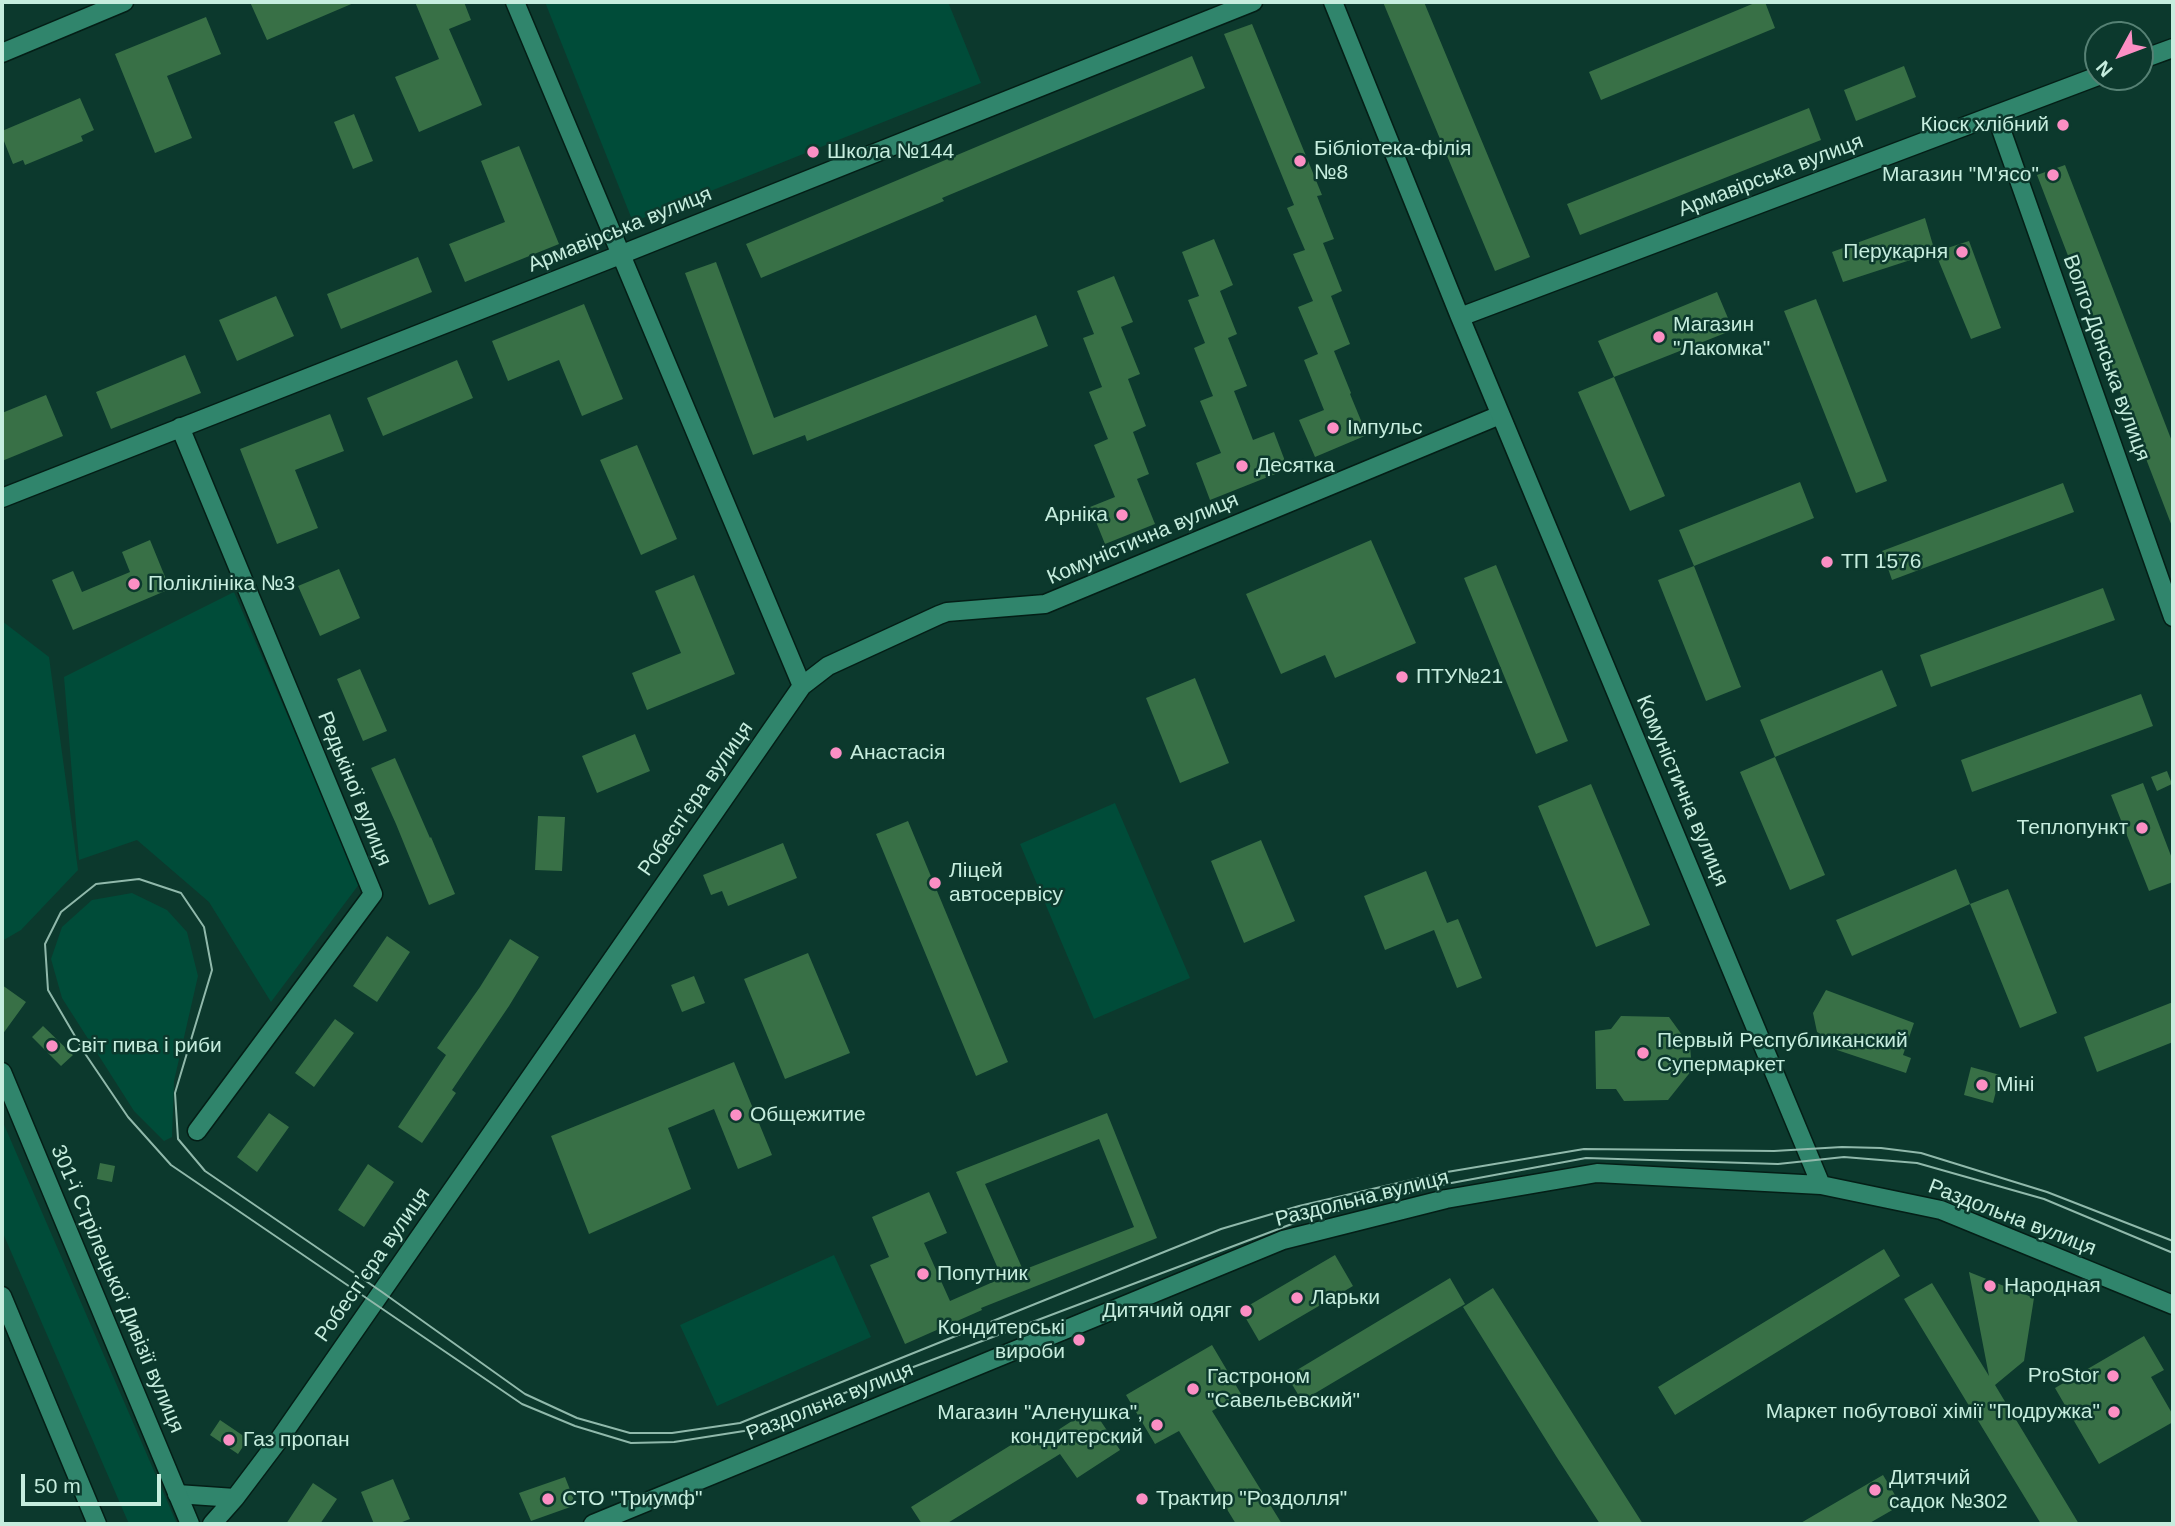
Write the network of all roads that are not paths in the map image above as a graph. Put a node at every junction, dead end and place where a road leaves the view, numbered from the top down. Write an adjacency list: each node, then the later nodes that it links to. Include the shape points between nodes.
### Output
1 (124, 2): 6 (street)
2 (515, 2): 10 (street)
3 (1253, 2): 10 (street, Армавірська вулиця)
4 (1333, 2): 11 (street, Комуністична вулиця)
5 (2173, 48): 7 (street)
6 (2, 54)
7 (2154, 55)
8 (2084, 81): 9 (street, Армавірська вулиця)
9 (1996, 115): 11 (street, Армавірська вулиця); 15 (street, Волго-Донська вулиця)
10 (620, 255): 13 (street, Армавірська вулиця); 16 (street)
11 (1460, 317): 12 (street, Комуністична вулиця)
12 (1500, 415): 16 (street, Комуністична вулиця, via 1045,604 947,612 828,666); 19 (street, Комуністична вулиця)
13 (180, 428): 14 (street, Армавірська вулиця); 18 (street, Редькіної вулиця, via 373,894)
14 (2, 498)
15 (2173, 617)
16 (802, 687): 23 (street, Робесп’єра вулиця)
17 (2, 1072): 22 (street, 301-ї Стрілецької Дивізії вулиця)
18 (197, 1131)
19 (1821, 1185): 21 (street, Раздольна вулиця, via 1941,1210); 27 (street, Раздольна вулиця, via 1597,1173 1446,1199 1283,1241)
20 (2, 1296): 24 (street)
21 (2173, 1305)
22 (177, 1494): 23 (street); 25 (street, 301-ї Стрілецької Дивізії вулиця)
23 (235, 1498): 26 (street, Робесп’єра вулиця)
24 (97, 1524)
25 (190, 1524)
26 (212, 1524)
27 (593, 1524)

